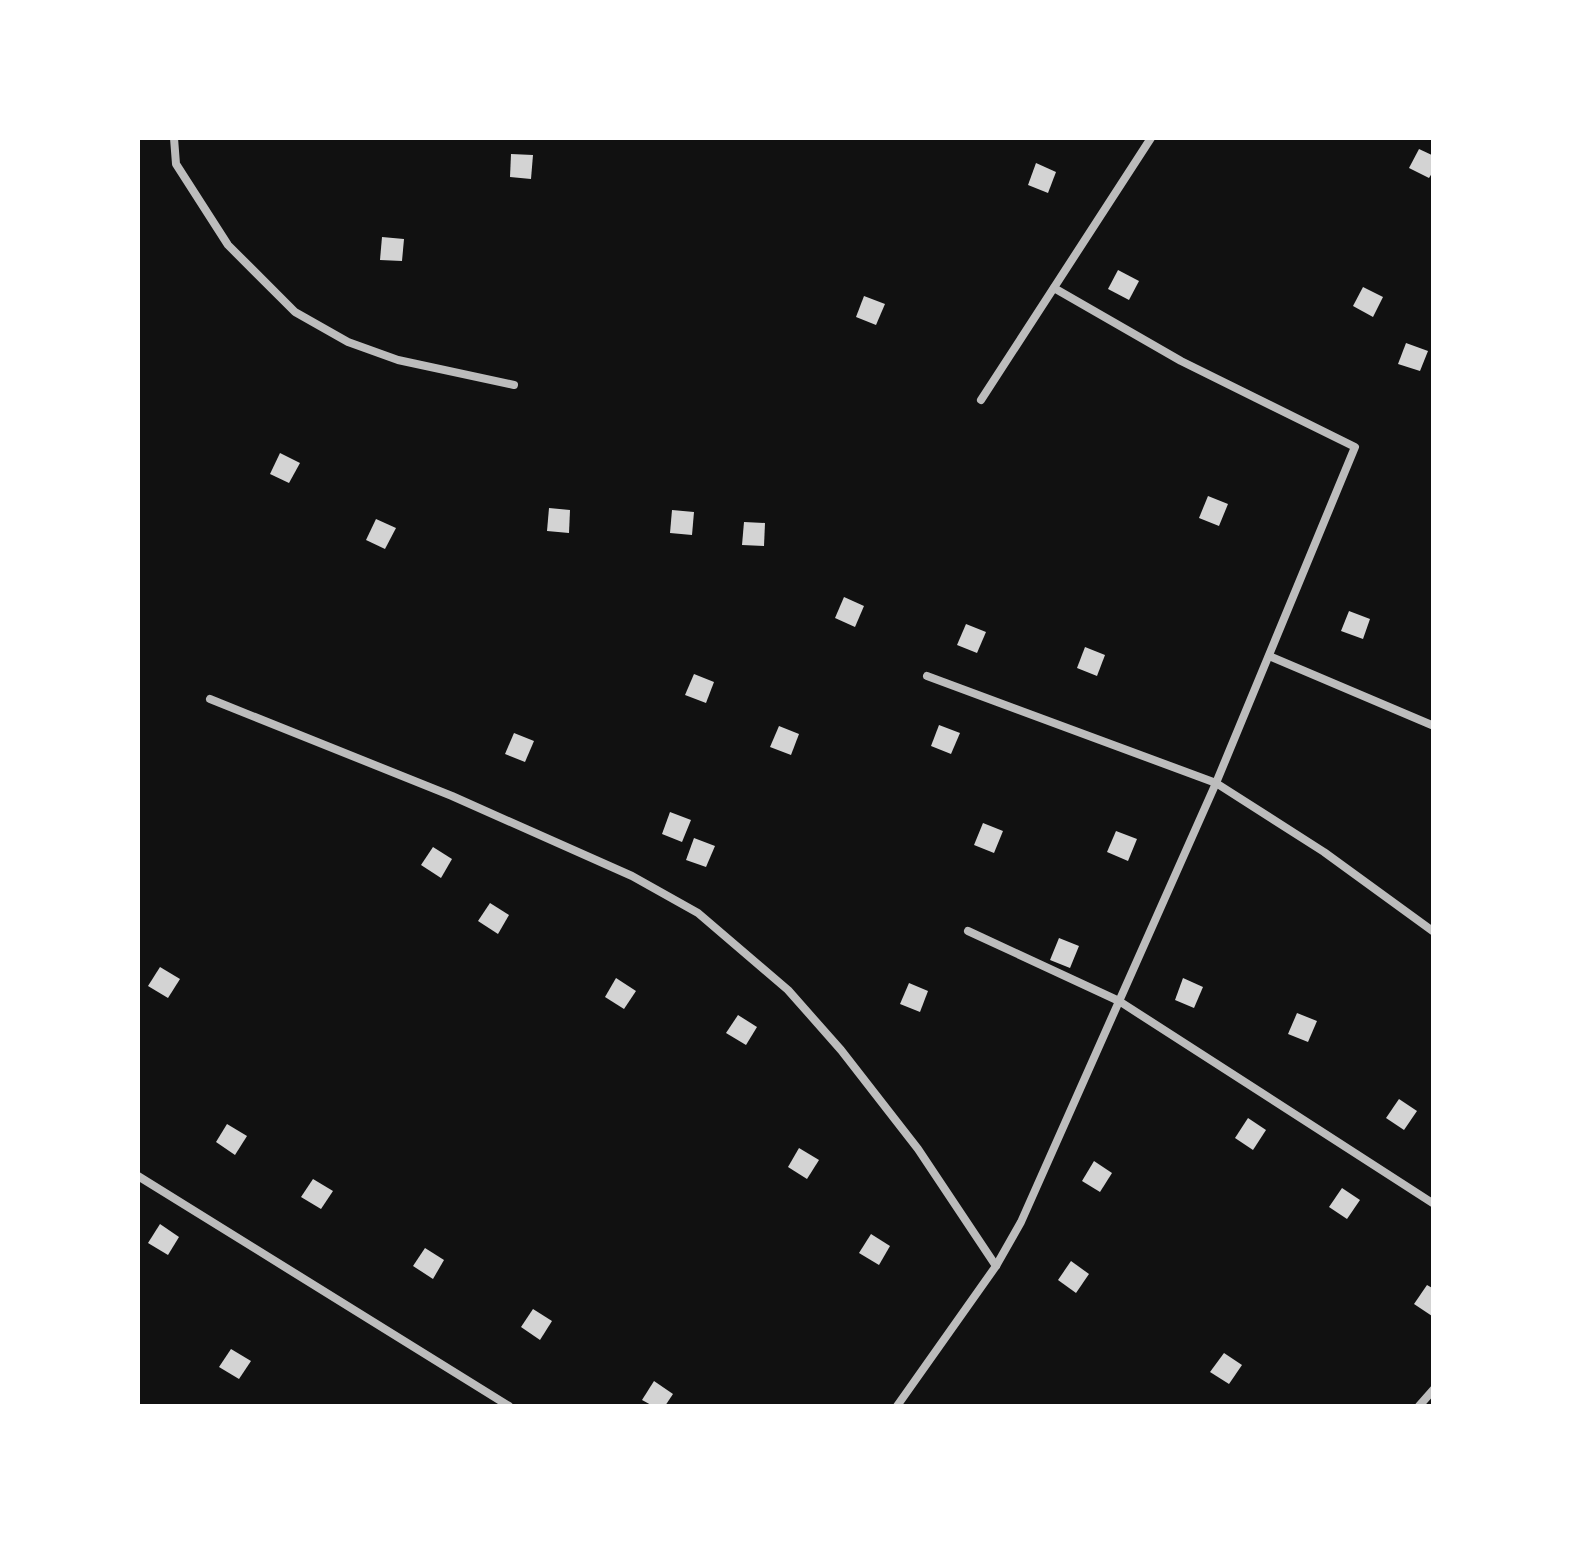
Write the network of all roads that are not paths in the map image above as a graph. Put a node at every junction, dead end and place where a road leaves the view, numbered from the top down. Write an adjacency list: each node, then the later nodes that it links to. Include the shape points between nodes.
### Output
1 (174, 138): 4 (lane, via 176,164 228,244 295,312 398,360)
2 (1151, 138): 3 (lane)
3 (1054, 288): 5 (lane); 6 (lane, via 1355,447)
4 (514, 385)
5 (981, 400)
6 (1269, 656): 9 (lane); 10 (lane)
7 (926, 676): 10 (lane)
8 (210, 698): 16 (lane, via 452,796 698,912 788,990 841,1050)
9 (1434, 726)
10 (1216, 783): 12 (lane); 13 (lane)
11 (968, 932): 13 (lane)
12 (1434, 932)
13 (1119, 1002): 15 (lane); 16 (lane)
14 (138, 1176): 18 (lane)
15 (1434, 1204)
16 (996, 1266): 19 (lane)
17 (1434, 1389): 20 (lane)
18 (509, 1406)
19 (897, 1406)
20 (1419, 1406)

